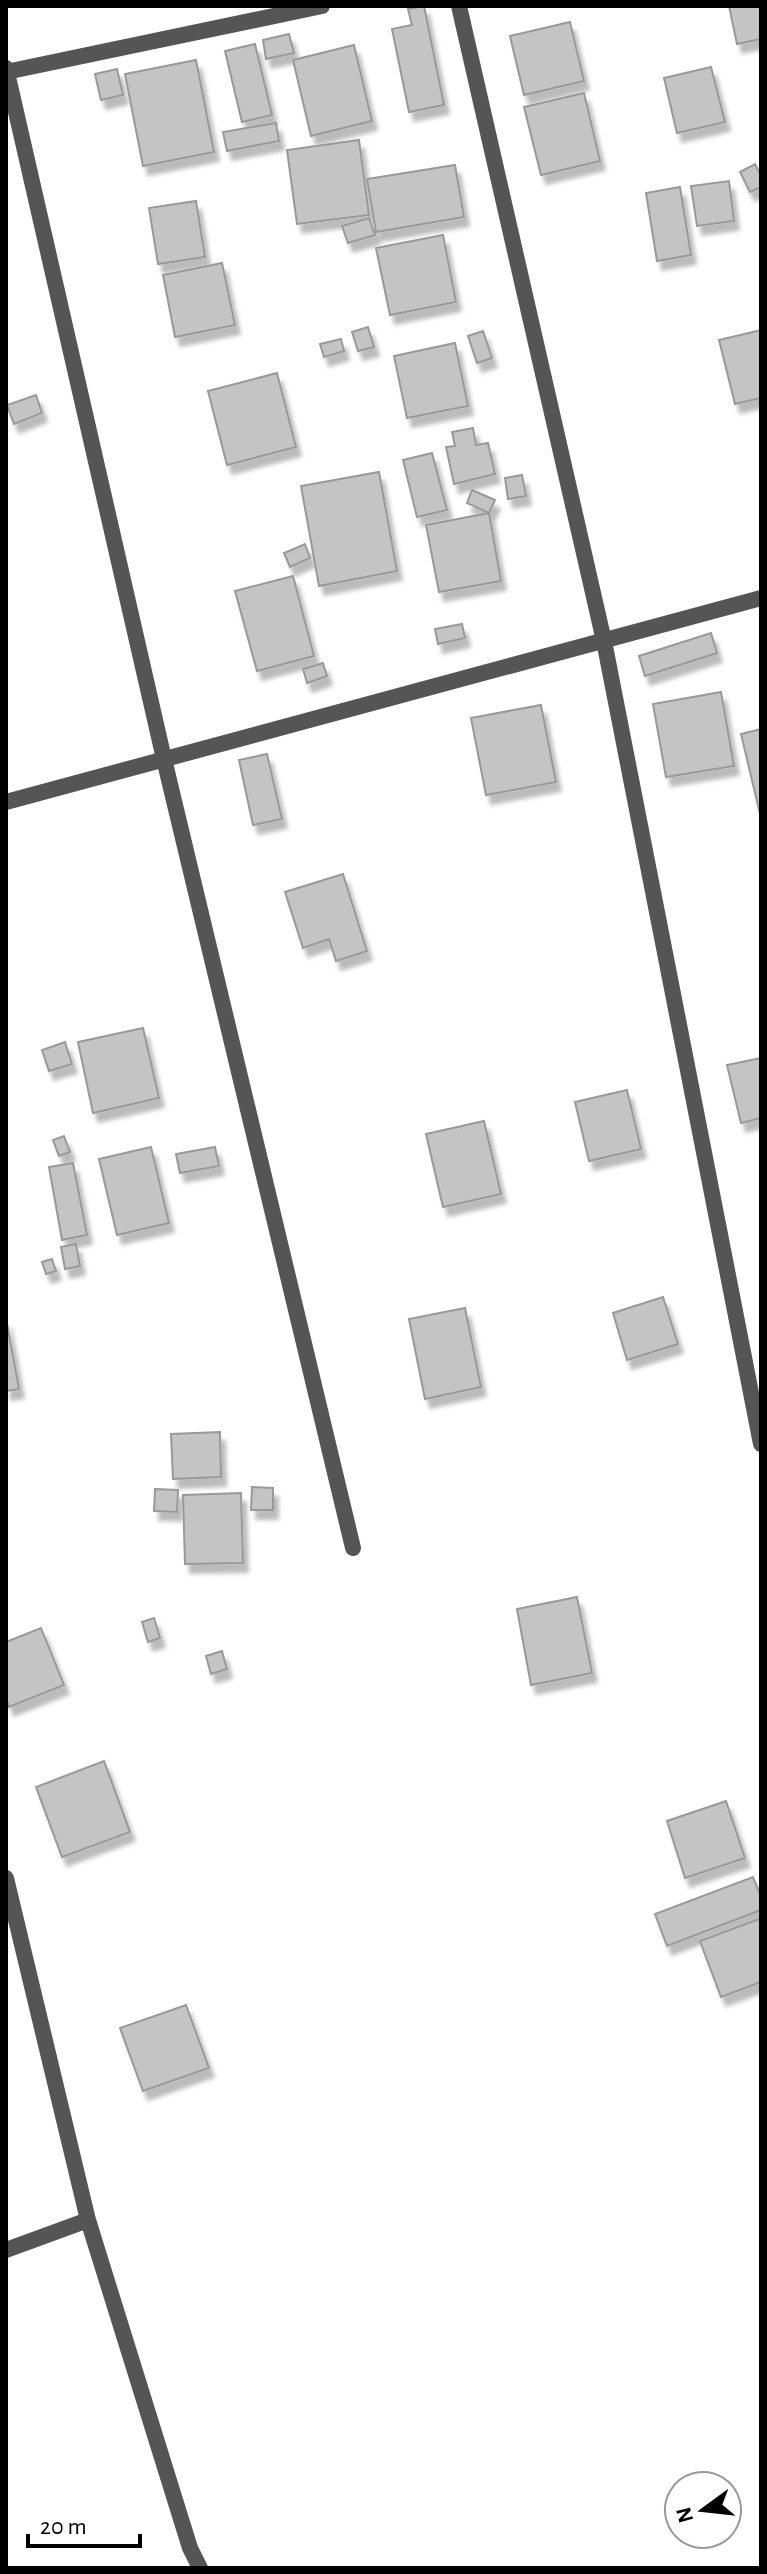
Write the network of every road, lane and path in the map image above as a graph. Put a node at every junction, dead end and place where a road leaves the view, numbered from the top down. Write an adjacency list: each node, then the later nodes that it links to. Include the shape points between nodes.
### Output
1 (322, 6): 3 (street)
2 (459, 6): 5 (street)
3 (6, 71): 6 (street)
4 (761, 598): 5 (street)
5 (604, 641): 6 (street); 8 (street)
6 (164, 759): 7 (street); 9 (street)
7 (6, 802)
8 (761, 1444)
9 (353, 1548)
10 (6, 1878): 11 (street)
11 (88, 2220): 12 (street); 13 (street)
12 (6, 2250)
13 (200, 2568)

